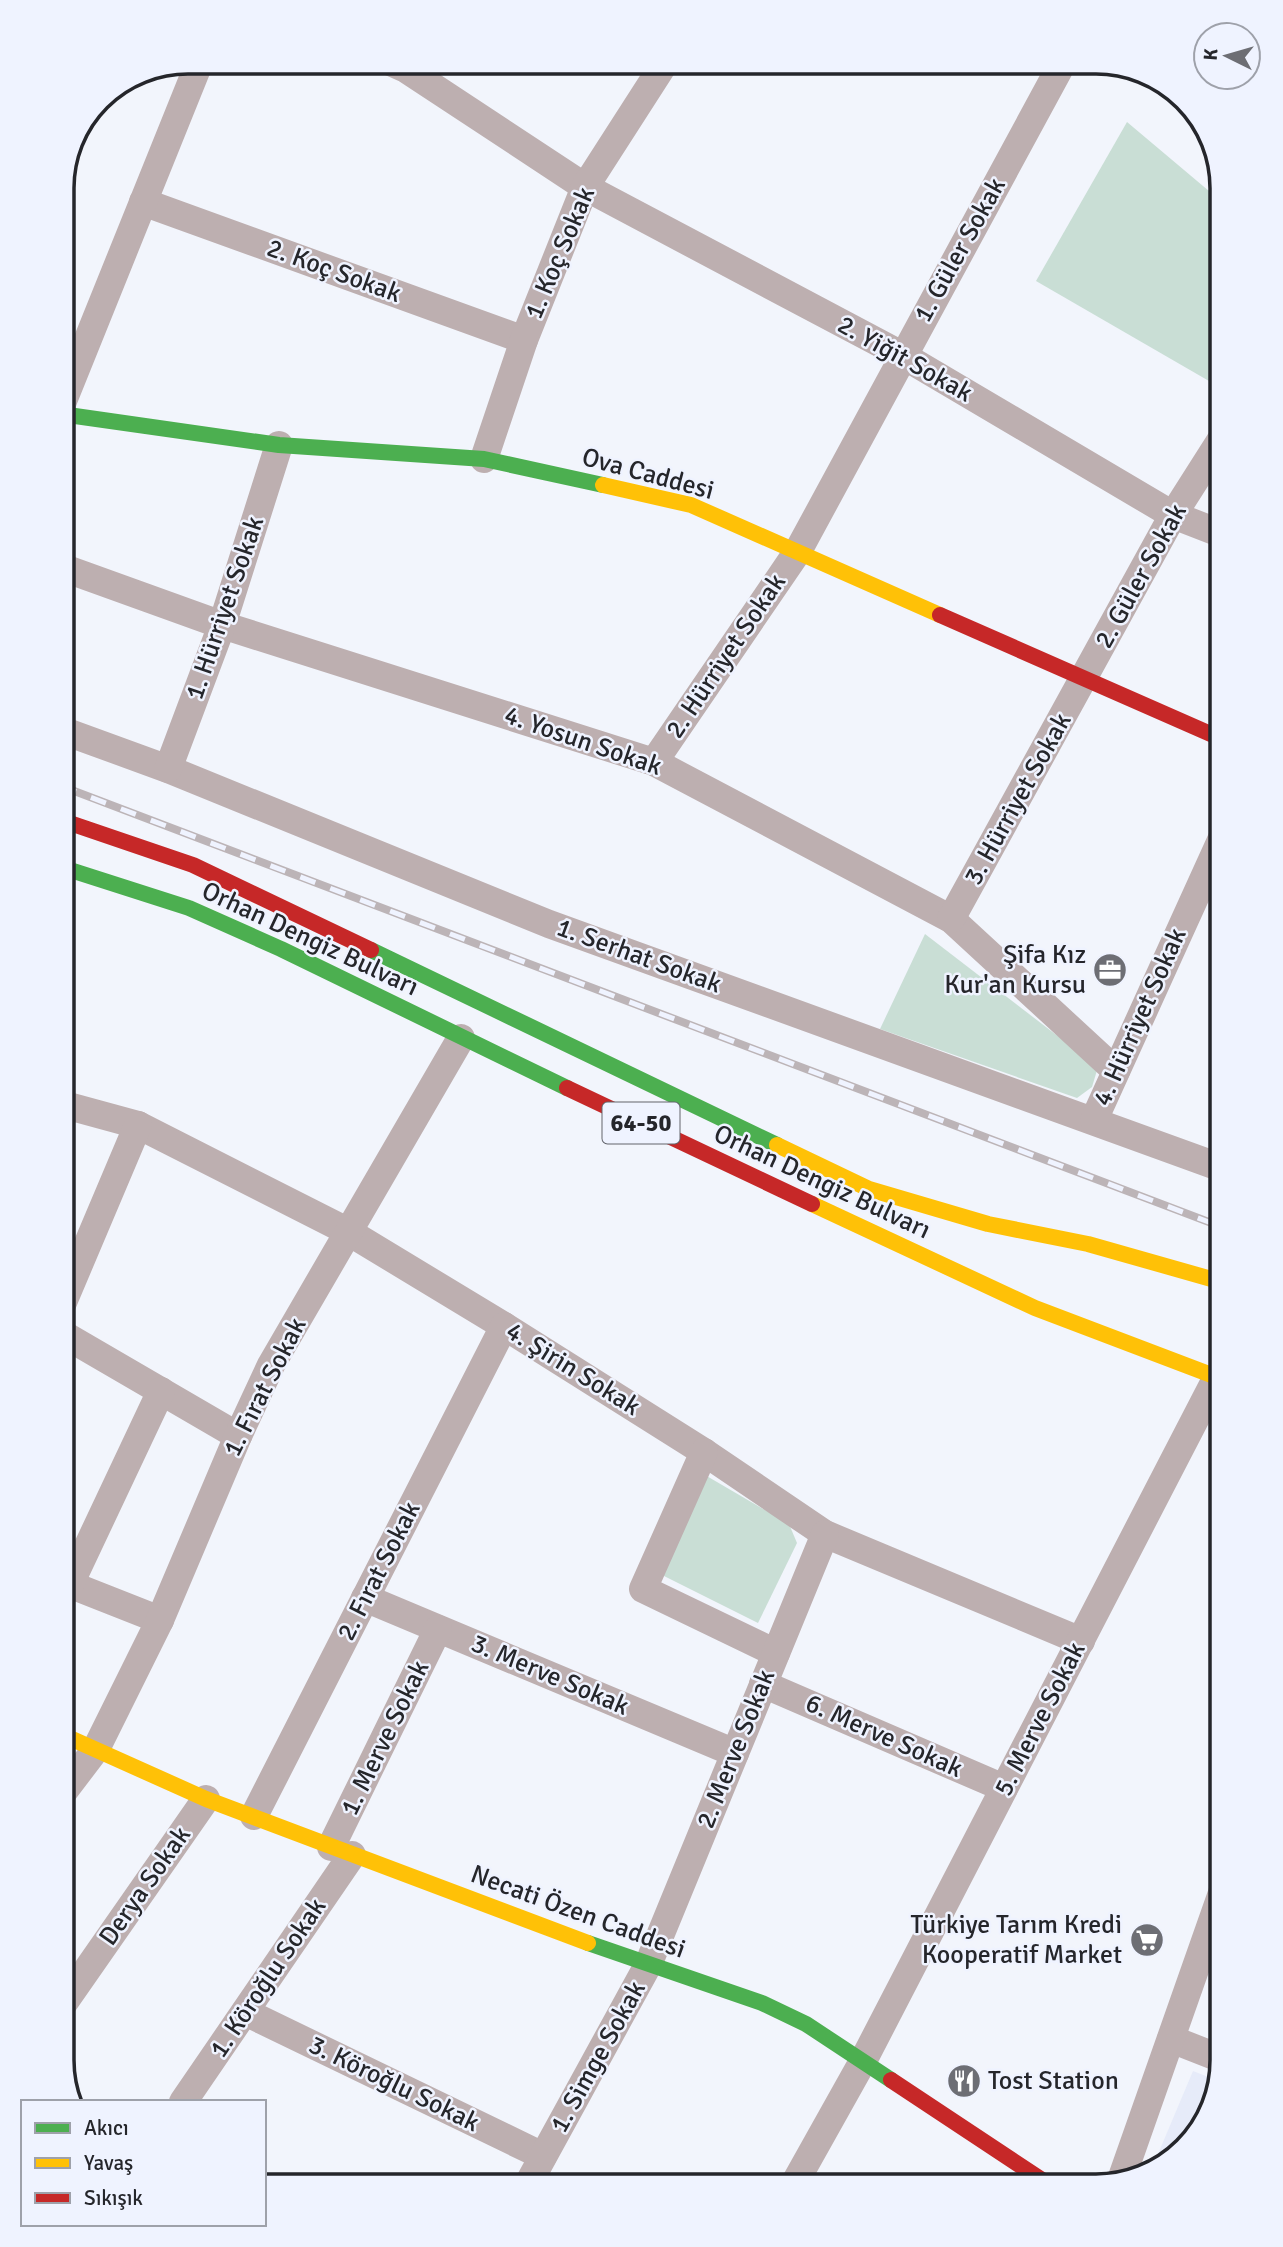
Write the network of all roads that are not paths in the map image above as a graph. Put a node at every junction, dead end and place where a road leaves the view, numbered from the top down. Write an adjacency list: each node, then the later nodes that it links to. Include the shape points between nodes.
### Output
1 (195, 74): 6 (street)
2 (414, 74): 5 (street, 2. Yiğit Sokak)
3 (658, 74): 5 (street, 1. Koç Sokak)
4 (1056, 74): 8 (street, 1. Güler Sokak)
5 (585, 187): 7 (street, 1. Koç Sokak); 8 (street, 2. Yiğit Sokak)
6 (143, 202): 7 (street, 2. Koç Sokak); 9 (street)
7 (524, 340): 13 (street, 1. Koç Sokak)
8 (902, 355): 14 (street, 2. Yiğit Sokak); 16 (street, 1. Güler Sokak)
9 (74, 374)
10 (74, 416): 11 (main road, Ova Caddesi)
11 (279, 445): 13 (main road, Ova Caddesi); 18 (street, 1. Hürriyet Sokak)
12 (1210, 457): 14 (street, 2. Güler Sokak)
13 (484, 459): 16 (main road, Ova Caddesi, via 691,505)
14 (1173, 515): 15 (street, 2. Yiğit Sokak); 19 (street, 2. Güler Sokak)
15 (1210, 529)
16 (798, 551): 19 (main road, Ova Caddesi); 22 (street, 2. Hürriyet Sokak)
17 (74, 572): 18 (street, 4. Yosun Sokak)
18 (222, 625): 22 (street, 4. Yosun Sokak); 23 (street, 1. Hürriyet Sokak)
19 (1084, 679): 20 (main road, Ova Caddesi); 27 (street, 3. Hürriyet Sokak)
20 (1210, 734)
21 (74, 735): 23 (street, 1. Serhat Sokak)
22 (654, 762): 27 (street, 4. Yosun Sokak)
23 (169, 769): 31 (street, 1. Serhat Sokak, via 549,924)
24 (74, 824): 36 (main road, Orhan Dengiz Bulvarı / 64-50, via 193,865 869,1189 988,1224 1088,1244)
25 (1210, 864): 29 (street, 4. Hürriyet Sokak)
26 (74, 871): 28 (main road, Orhan Dengiz Bulvarı / 64-50, via 189,908)
27 (951, 919): 29 (street, 4. Yosun Sokak)
28 (461, 1038): 34 (street, 1. Fırat Sokak); 39 (main road, Orhan Dengiz Bulvarı / 64-50, via 1035,1308)
29 (1116, 1071): 31 (street, 4. Hürriyet Sokak)
30 (74, 1108): 32 (street, 4. Şirin Sokak)
31 (1094, 1120): 33 (street, 1. Serhat Sokak)
32 (138, 1125): 34 (street, 4. Şirin Sokak); 35 (street)
33 (1210, 1164)
34 (347, 1231): 37 (street, 4. Şirin Sokak); 42 (street, 1. Fırat Sokak, via 271,1366)
35 (74, 1276)
36 (1210, 1279)
37 (504, 1326): 43 (street, 4. Şirin Sokak); 47 (street, 2. Fırat Sokak)
38 (74, 1341): 40 (street)
39 (1210, 1374)
40 (161, 1391): 42 (street); 45 (street)
41 (1210, 1397): 50 (street, 5. Merve Sokak)
42 (238, 1436): 48 (street, 1. Fırat Sokak)
43 (704, 1452): 44 (street, 4. Şirin Sokak); 51 (street, via 643,1589)
44 (825, 1534): 50 (street, 4. Şirin Sokak); 51 (street, 2. Merve Sokak)
45 (74, 1567)
46 (74, 1586): 48 (street)
47 (365, 1598): 49 (street, 3. Merve Sokak); 59 (street, 2. Fırat Sokak)
48 (160, 1620): 54 (street, 1. Fırat Sokak)
49 (438, 1629): 55 (street, 3. Merve Sokak); 60 (street, 1. Merve Sokak)
50 (1081, 1641): 57 (street, 5. Merve Sokak)
51 (776, 1653): 52 (street, 2. Merve Sokak)
52 (764, 1684): 55 (street, 2. Merve Sokak); 57 (street, 6. Merve Sokak)
53 (74, 1740): 54 (main road, Necati Özen Caddesi)
54 (96, 1749): 56 (street, 1. Fırat Sokak); 58 (main road, Necati Özen Caddesi)
55 (735, 1753): 62 (street, 2. Merve Sokak)
56 (74, 1778)
57 (1004, 1788): 67 (street, 5. Merve Sokak)
58 (206, 1799): 59 (main road, Necati Özen Caddesi); 63 (street, Derya Sokak)
59 (254, 1816): 60 (main road, Necati Özen Caddesi)
60 (342, 1851): 62 (main road, Necati Özen Caddesi); 64 (street, 1. Köroğlu Sokak)
61 (1210, 1927): 65 (street)
62 (648, 1965): 67 (main road, Necati Özen Caddesi, via 762,2003 806,2024); 69 (street, 1. Simge Sokak)
63 (74, 1988)
64 (245, 2012): 68 (street, 1. Köroğlu Sokak); 69 (street, 3. Köroğlu Sokak)
65 (1171, 2039): 66 (street); 70 (street)
66 (1210, 2054)
67 (863, 2061): 72 (street, 5. Merve Sokak); 73 (main road, Necati Özen Caddesi)
68 (184, 2100)
69 (543, 2156): 71 (street, 1. Simge Sokak)
70 (1125, 2170)
71 (534, 2173)
72 (800, 2174)
73 (1033, 2174)

